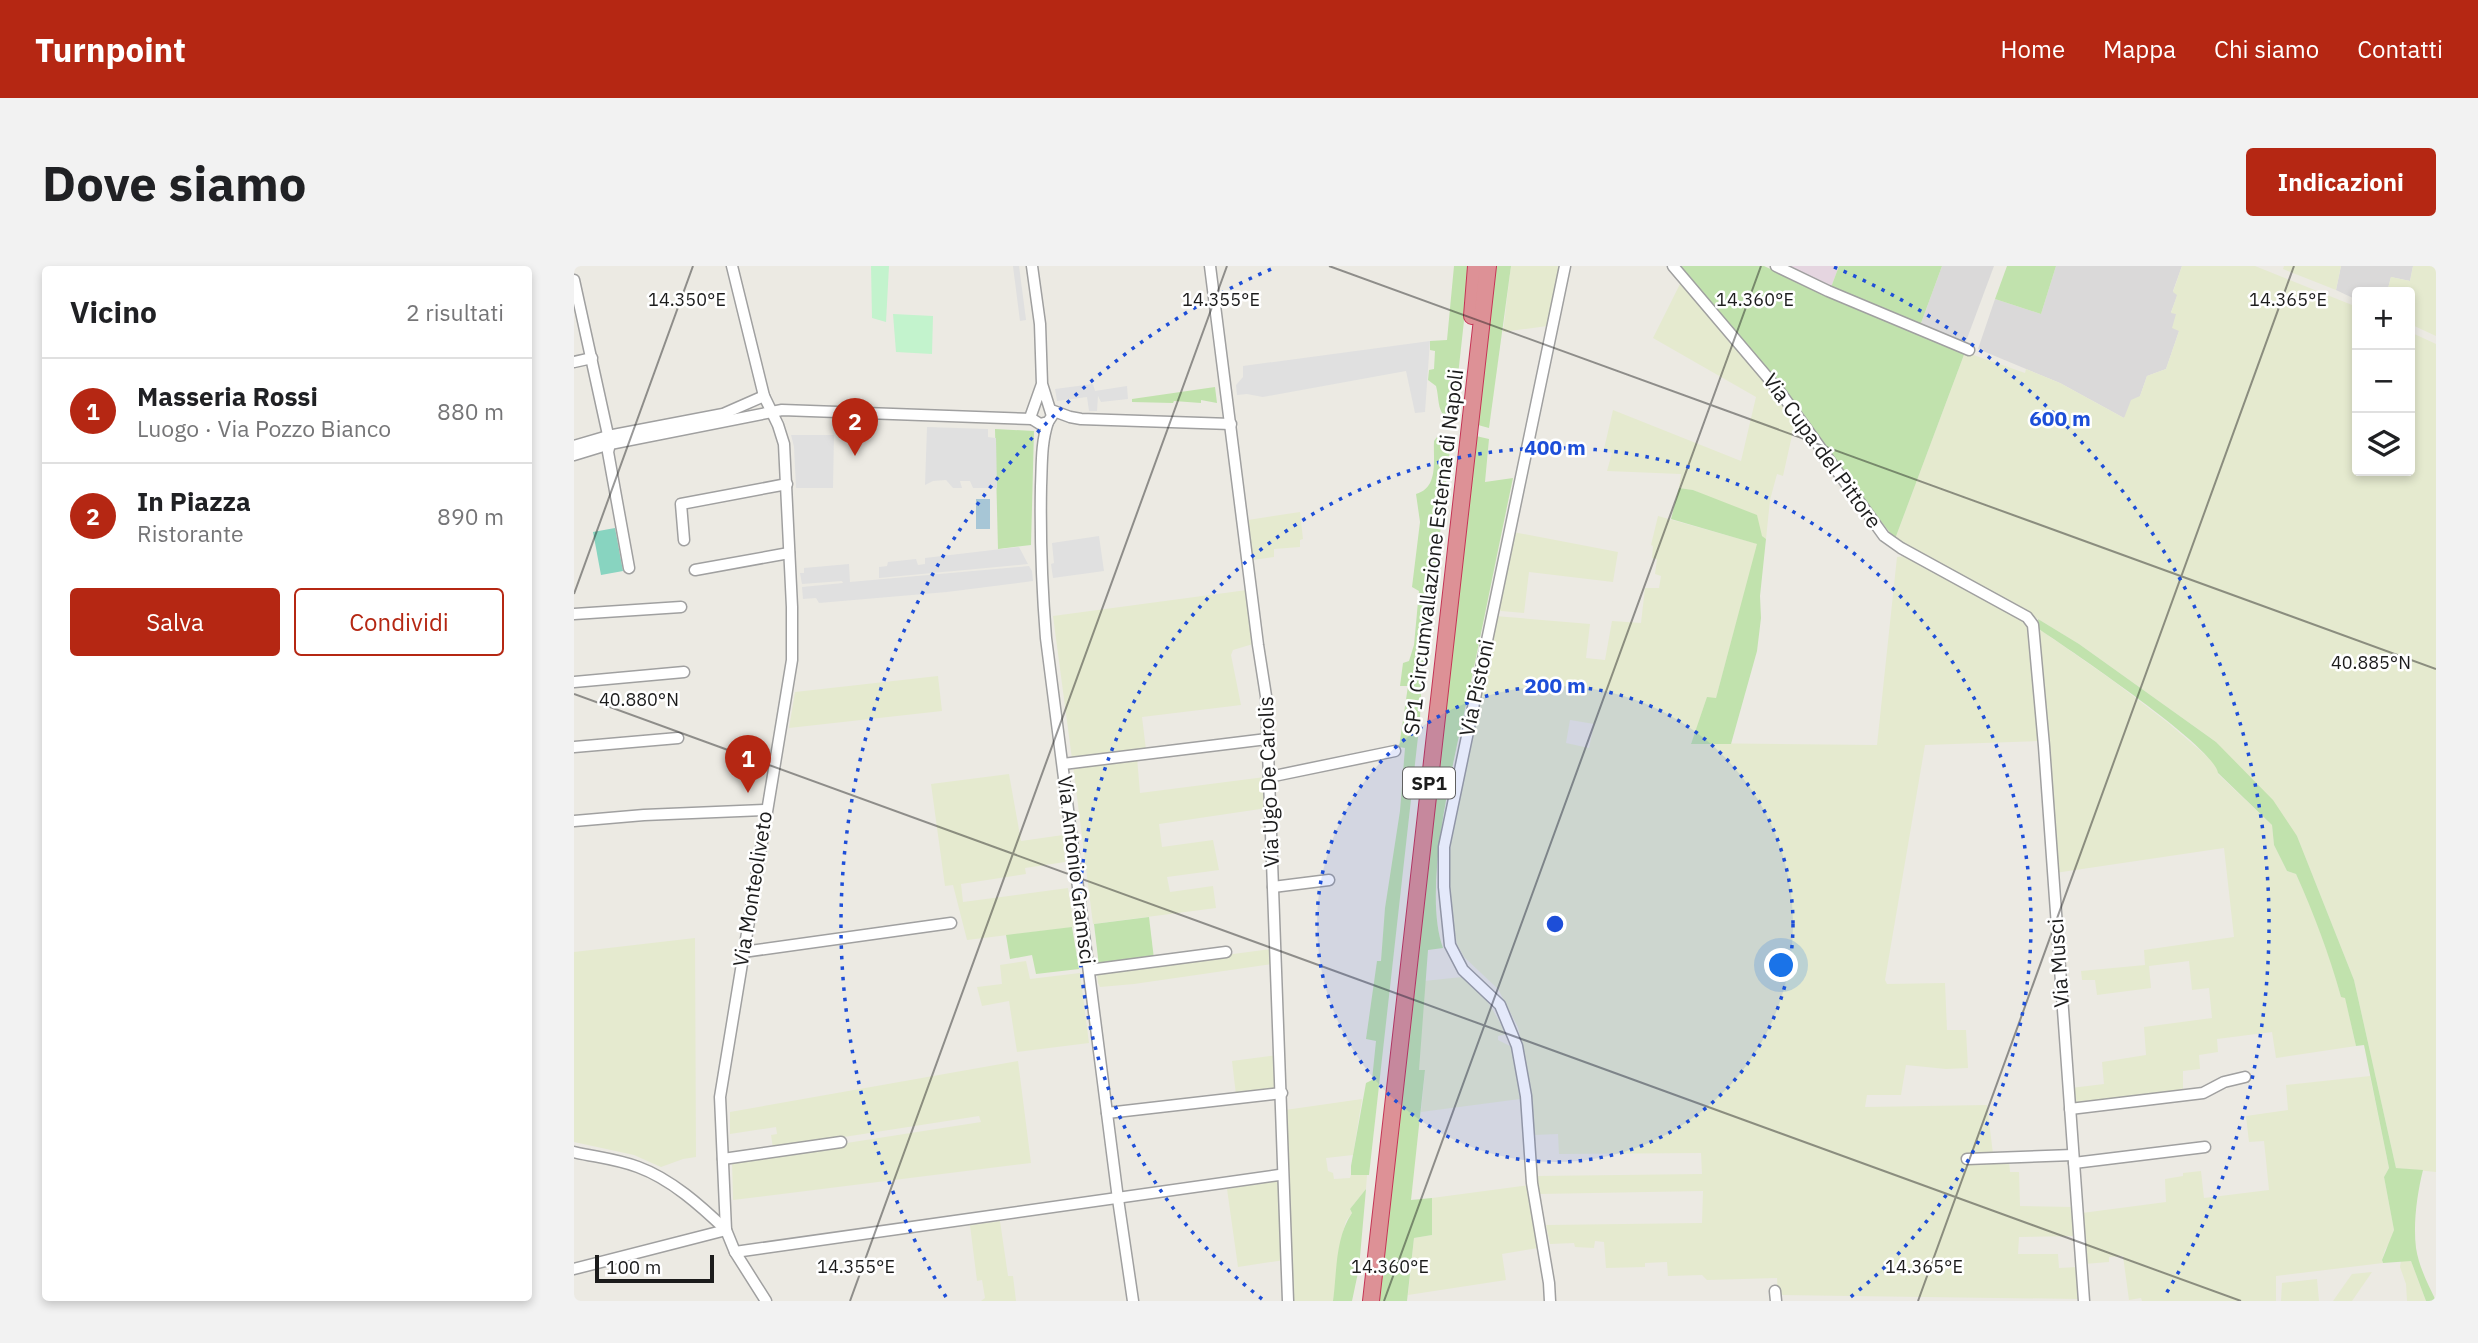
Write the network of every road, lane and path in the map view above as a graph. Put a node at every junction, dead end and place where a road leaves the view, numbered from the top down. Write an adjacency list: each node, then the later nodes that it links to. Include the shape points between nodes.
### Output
1 (732, 266): 14 (street, Via Monteoliveto)
2 (1032, 266): 13 (street)
3 (1210, 266): 18 (street, Via Ugo De Carolis)
4 (1476, 266): 65 (highway, SP1 Circumvallazione Esterna di Napoli / SP1)
5 (1488, 266): 66 (highway, SP1 Circumvallazione Esterna di Napoli / SP1)
6 (1565, 266): 67 (street, Via Pistoni, via 1444,847 1450,944 1463,970 1500,1005 1517,1046)
7 (1673, 266): 30 (street, Via Cupa del Pittore, via 1780,392 1884,536 2027,617)
8 (1776, 266): 10 (street)
9 (574, 280): 11 (street)
10 (1969, 350)
11 (592, 358): 12 (street); 20 (street)
12 (574, 362)
13 (1042, 384): 16 (street); 17 (street)
14 (764, 396): 15 (street, Via Monteoliveto); 20 (street, via 723,414)
15 (771, 413): 17 (street); 20 (street); 23 (street, Via Monteoliveto, via 784,444)
16 (1050, 414): 17 (street); 17 (street, via 1043,403); 18 (street); 19 (street, Via Antonio Gramsci)
17 (1034, 415): 19 (street, Via Antonio Gramsci)
18 (1231, 424): 34 (street, Via Ugo De Carolis, via 1266,696)
19 (1042, 439): 37 (street, Via Antonio Gramsci, via 1041,583)
20 (609, 440): 21 (street); 22 (street); 26 (street)
21 (574, 446)
22 (574, 455)
23 (787, 484): 24 (street, via 681,504); 25 (street, Via Monteoliveto)
24 (684, 540)
25 (789, 553): 27 (street); 39 (street, Via Monteoliveto, via 792,660)
26 (629, 568)
27 (695, 570)
28 (681, 607): 29 (street)
29 (574, 614)
30 (2033, 625): 49 (street, Via Musci)
31 (684, 672): 32 (street)
32 (574, 682)
33 (678, 738): 35 (street)
34 (1267, 739): 37 (street); 38 (street, Via Ugo De Carolis)
35 (574, 747)
36 (1395, 751): 38 (street)
37 (1063, 764): 46 (street, Via Antonio Gramsci)
38 (1269, 777): 42 (street, Via Ugo De Carolis)
39 (765, 810): 40 (street); 44 (street, Via Monteoliveto)
40 (574, 821)
41 (1329, 880): 42 (street)
42 (1273, 887): 48 (street, Via Ugo De Carolis)
43 (951, 923): 44 (street)
44 (743, 952): 54 (street, Via Monteoliveto, via 720,1097)
45 (1226, 952): 46 (street)
46 (1089, 970): 50 (street, Via Antonio Gramsci)
47 (2245, 1077): 49 (street, via 2203,1093)
48 (1282, 1093): 50 (street); 64 (street, Via Ugo De Carolis)
49 (2070, 1109): 56 (street, Via Musci)
50 (1107, 1113): 58 (street, Via Antonio Gramsci)
51 (841, 1142): 54 (street)
52 (2204, 1147): 56 (street)
53 (574, 1152): 59 (street, via 649,1171)
54 (723, 1159): 59 (street, Via Monteoliveto)
55 (1967, 1159): 56 (street)
56 (2074, 1159): 68 (street, Via Musci)
57 (1279, 1175): 58 (street)
58 (1118, 1199): 60 (street); 62 (street, Via Antonio Gramsci)
59 (726, 1230): 60 (street, Via Monteoliveto); 61 (street)
60 (735, 1252): 63 (street, Via Monteoliveto)
61 (574, 1269)
62 (1132, 1300)
63 (766, 1301)
64 (1288, 1301)
65 (1361, 1301)
66 (1371, 1301)
67 (1549, 1301)
68 (2084, 1301)

